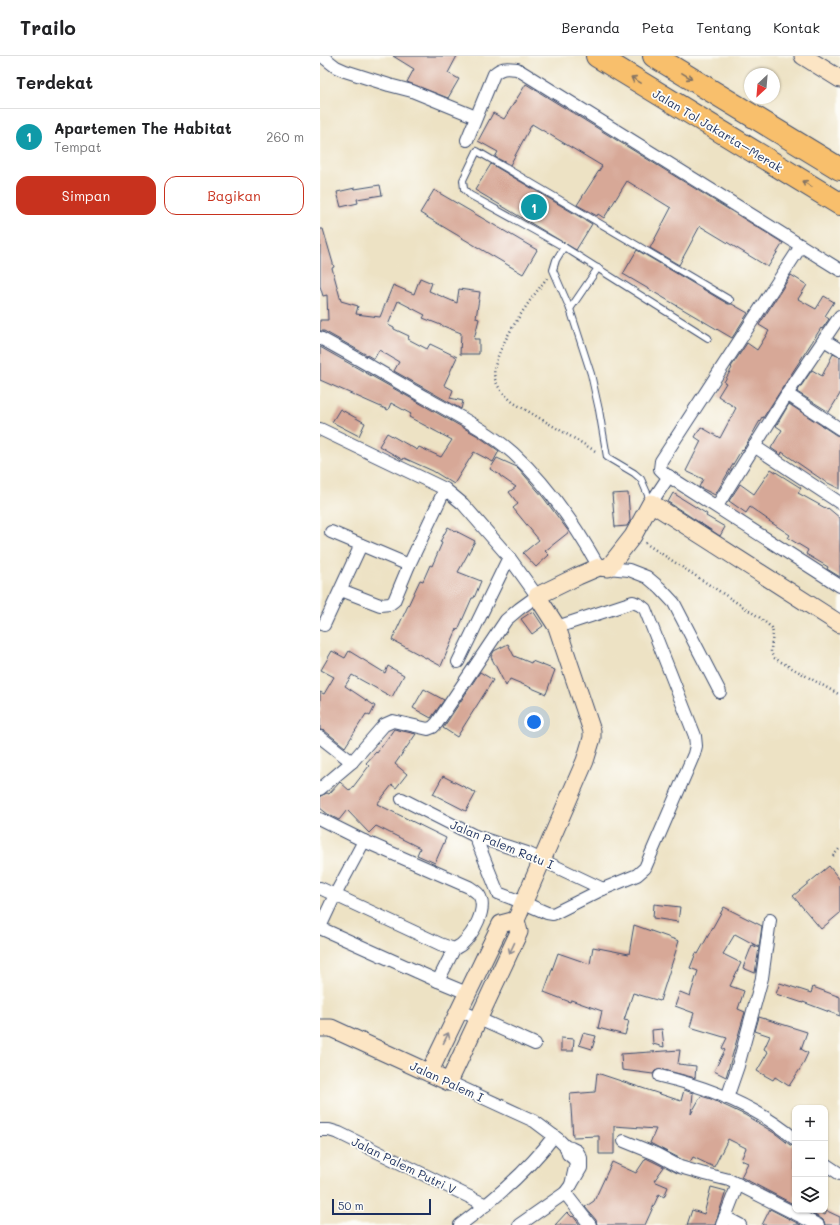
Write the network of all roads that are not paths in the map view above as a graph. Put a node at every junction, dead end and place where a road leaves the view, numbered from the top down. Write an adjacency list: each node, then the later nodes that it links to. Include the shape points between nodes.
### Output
1 (322, 56): 6 (street, via 345,71 412,91)
2 (597, 56): 9 (highway, Jalan Tol Jakarta–Merak, one-way to 2)
3 (654, 56): 8 (highway, one-way to 8)
4 (803, 56): 5 (street)
5 (840, 79)
6 (476, 117): 7 (street); 10 (street, via 494,74 499,69 517,69)
7 (467, 140)
8 (840, 169)
9 (840, 204)
10 (801, 246): 13 (street); 25 (street, via 662,461 660,469)
11 (564, 247): 12 (lane); 14 (lane, via 466,192 463,180 477,150); 15 (lane, via 556,260 554,270)
12 (598, 268): 15 (lane); 18 (lane)
13 (840, 270)
14 (730, 300)
15 (570, 309): 28 (lane, via 591,374 606,457 641,479)
16 (840, 316): 19 (street)
17 (320, 338): 33 (street, via 484,431 512,452 528,467 559,505 586,544)
18 (708, 338)
19 (824, 340): 20 (street); 21 (street)
20 (840, 350)
21 (788, 394): 22 (street); 24 (street)
22 (840, 428)
23 (320, 429): 26 (street)
24 (754, 446): 27 (street); 29 (street)
25 (669, 476): 28 (street); 29 (street)
26 (445, 489): 32 (street, via 463,504); 34 (street)
27 (840, 502)
28 (651, 503): 33 (street, via 630,540); 38 (street)
29 (717, 506): 35 (street)
30 (331, 532): 31 (street)
31 (361, 544): 34 (street); 36 (street)
32 (509, 557): 37 (street); 41 (street)
33 (608, 564): 37 (street); 42 (street, via 647,577 674,603)
34 (409, 565): 36 (street, via 394,601 390,604 380,605)
35 (840, 586)
36 (342, 590): 39 (street)
37 (537, 596): 40 (street); 44 (street, via 506,620 433,727 394,720 389,722)
38 (840, 624)
39 (324, 625)
40 (557, 627): 50 (street, via 592,731 592,738 585,761); 52 (street, via 633,602 640,605 645,610 695,736 694,754 645,868 638,875)
41 (458, 662)
42 (720, 692)
43 (320, 737): 44 (street)
44 (352, 762): 45 (street)
45 (320, 789)
46 (402, 799): 48 (street, Jalan Palem Ratu I)
47 (320, 819): 49 (street)
48 (475, 836): 50 (street, Jalan Palem Ratu I); 54 (street, via 498,893)
49 (364, 840): 53 (street); 58 (street, via 469,886 479,895 482,903 481,913 472,933 462,945)
50 (542, 860): 52 (street, Jalan Palem Ratu I); 54 (street)
51 (320, 888): 53 (street)
52 (603, 889): 54 (street, via 553,914)
53 (335, 896): 57 (street); 58 (street)
54 (524, 903): 55 (street)
55 (516, 920): 59 (street, via 501,924); 60 (street, one-way to 60, via 519,932)
56 (770, 920): 70 (street, via 762,978)
57 (320, 927): 61 (street)
58 (454, 949): 61 (street)
59 (484, 958): 60 (street); 62 (street)
60 (503, 966): 64 (street)
61 (438, 981): 62 (street)
62 (468, 993): 63 (street)
63 (459, 1010): 64 (street); 67 (street, one-way to 63)
64 (479, 1019): 66 (street); 69 (street)
65 (324, 1025): 67 (street, Jalan Palem I)
66 (535, 1044)
67 (429, 1073): 69 (street, Jalan Palem I)
68 (660, 1076): 70 (street)
69 (449, 1082): 73 (street, Jalan Palem I, via 534,1121)
70 (727, 1098): 72 (street, via 747,1106)
71 (320, 1130): 79 (street, Jalan Palem Putri V, via 339,1133)
72 (792, 1136)
73 (561, 1141): 78 (street, Jalan Palem I, via 577,1151 581,1158 581,1168); 79 (street, via 544,1150)
74 (624, 1141): 77 (street, via 680,1167)
75 (828, 1166): 76 (street)
76 (840, 1174)
77 (738, 1184): 80 (street); 85 (street)
78 (568, 1189): 82 (street); 83 (street)
79 (486, 1205): 81 (street)
80 (724, 1221): 84 (street)
81 (460, 1225)
82 (519, 1225)
83 (590, 1225)
84 (740, 1225)
85 (818, 1225)

